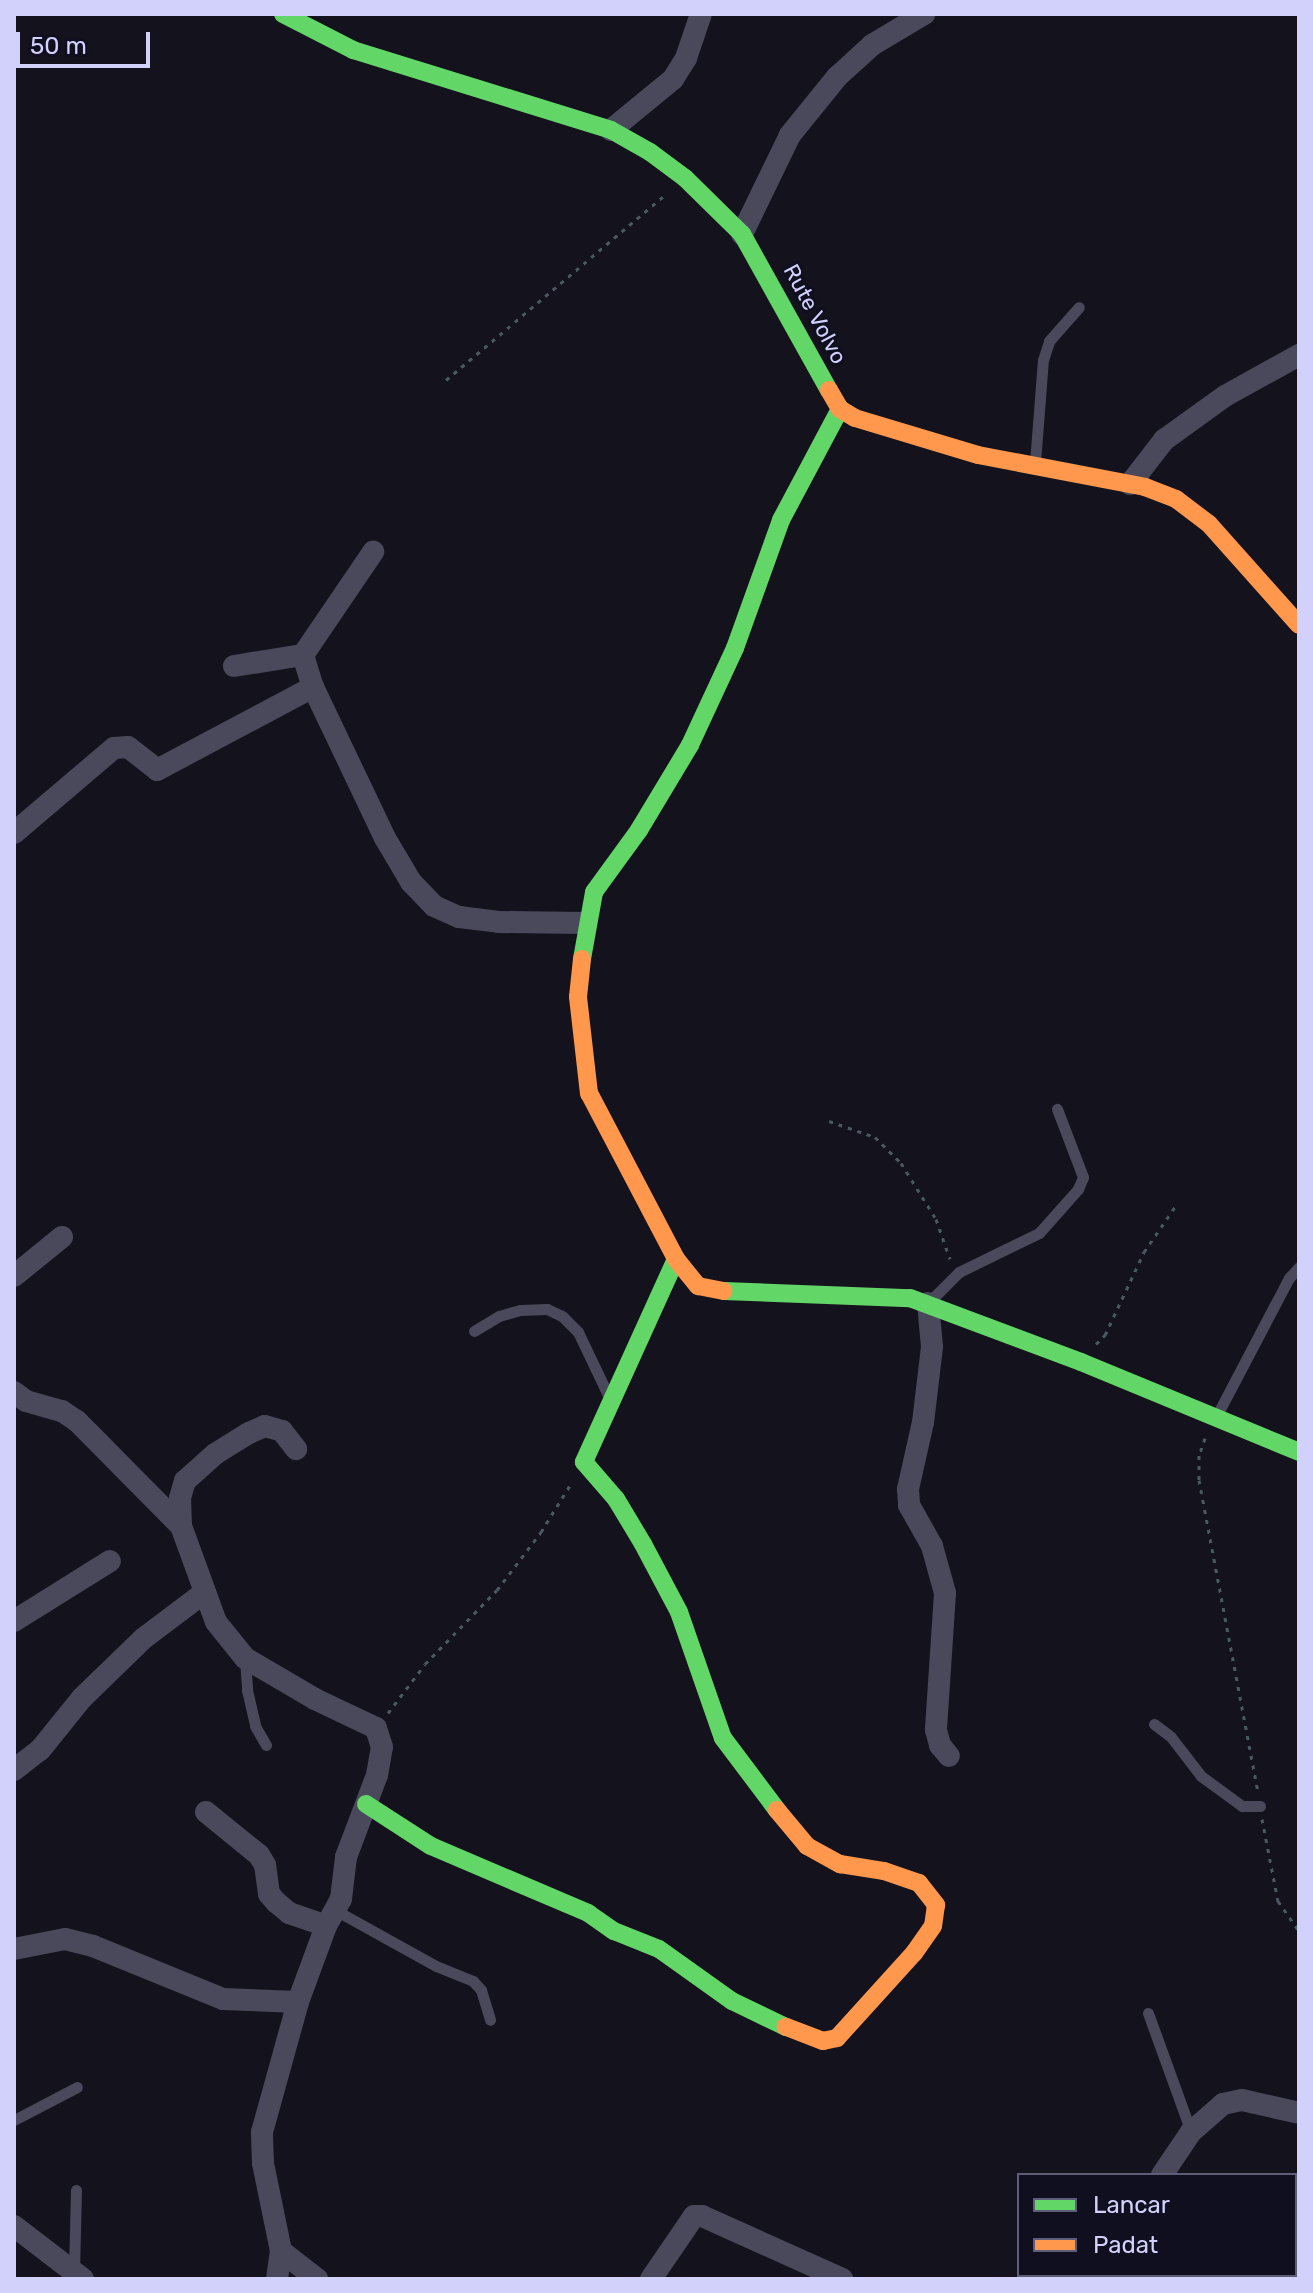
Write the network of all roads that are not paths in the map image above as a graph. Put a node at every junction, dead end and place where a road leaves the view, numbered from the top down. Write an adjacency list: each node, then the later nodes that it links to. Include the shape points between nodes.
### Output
1 (283, 14): 4 (street, Rute Volvo, via 353,50)
2 (701, 14): 4 (street, via 673,79)
3 (924, 14): 5 (street, via 872,45 827,89 790,135)
4 (611, 130): 5 (street, Rute Volvo, via 685,178)
5 (742, 234): 8 (street, Rute Volvo)
6 (1079, 307): 9 (lane, via 1049,341 1043,360)
7 (1299, 355): 10 (street, via 1225,396 1164,440)
8 (840, 409): 9 (street, via 978,455); 17 (street, via 781,520 735,648 690,745 594,892)
9 (1035, 464): 10 (street)
10 (1130, 484): 12 (street, via 1176,499 1209,524)
11 (373, 552): 13 (street)
12 (1299, 625)
13 (303, 655): 14 (street); 15 (street)
14 (234, 666)
15 (313, 687): 16 (street, via 157,770 128,747 114,748); 17 (street, via 385,838 411,882 434,906 459,917 499,922)
16 (14, 833)
17 (586, 923): 20 (street, via 578,997 589,1093)
18 (1057, 1109): 23 (lane, via 1083,1177 1078,1189 1039,1233 988,1255)
19 (62, 1237): 22 (street)
20 (676, 1259): 23 (street, via 689,1279 707,1290); 26 (street)
21 (1299, 1267): 27 (lane)
22 (14, 1276)
23 (928, 1303): 27 (street); 37 (street, via 932,1347 908,1489 909,1505 932,1546 945,1593 936,1730)
24 (474, 1331): 26 (lane, via 520,1310 547,1309 562,1316 578,1332)
25 (14, 1392): 30 (street, via 77,1421)
26 (610, 1399): 39 (street, via 584,1462 616,1499 679,1612 723,1738 807,1846 840,1864 919,1883 936,1905 933,1926 837,2038 823,2041 732,2001 659,1949 614,1931 588,1913 431,1846)
27 (1215, 1419): 29 (street)
28 (296, 1449): 30 (street, via 282,1431 265,1426 215,1454 185,1481)
29 (1299, 1452)
30 (181, 1526): 32 (street)
31 (110, 1561): 33 (street)
32 (205, 1592): 34 (street, via 216,1622); 38 (street, via 144,1638 82,1698 40,1750)
33 (14, 1621)
34 (245, 1658): 36 (lane, via 255,1726); 39 (street, via 376,1728 382,1747)
35 (1154, 1724): 40 (lane, via 1201,1776 1242,1806)
36 (266, 1745)
37 (949, 1756)
38 (14, 1770)
39 (366, 1804): 42 (street, via 346,1857 341,1899)
40 (1260, 1806)
41 (206, 1812): 42 (street, via 259,1855 276,1902 289,1913)
42 (330, 1918): 44 (street); 46 (lane, via 473,1981)
43 (14, 1949): 44 (street, via 65,1939 223,1999)
44 (298, 2002): 54 (street, via 262,2132)
45 (1148, 2013): 50 (lane)
46 (490, 2020)
47 (77, 2087): 49 (lane)
48 (1299, 2113): 50 (street, via 1242,2100 1223,2104)
49 (14, 2120)
50 (1191, 2132): 51 (street)
51 (1163, 2173)
52 (76, 2190): 55 (lane)
53 (14, 2226): 55 (street)
54 (281, 2251): 56 (street); 57 (street)
55 (78, 2276)
56 (277, 2279)
57 (317, 2279)
58 (651, 2279): 59 (street, via 694,2216 702,2216)
59 (842, 2279)

